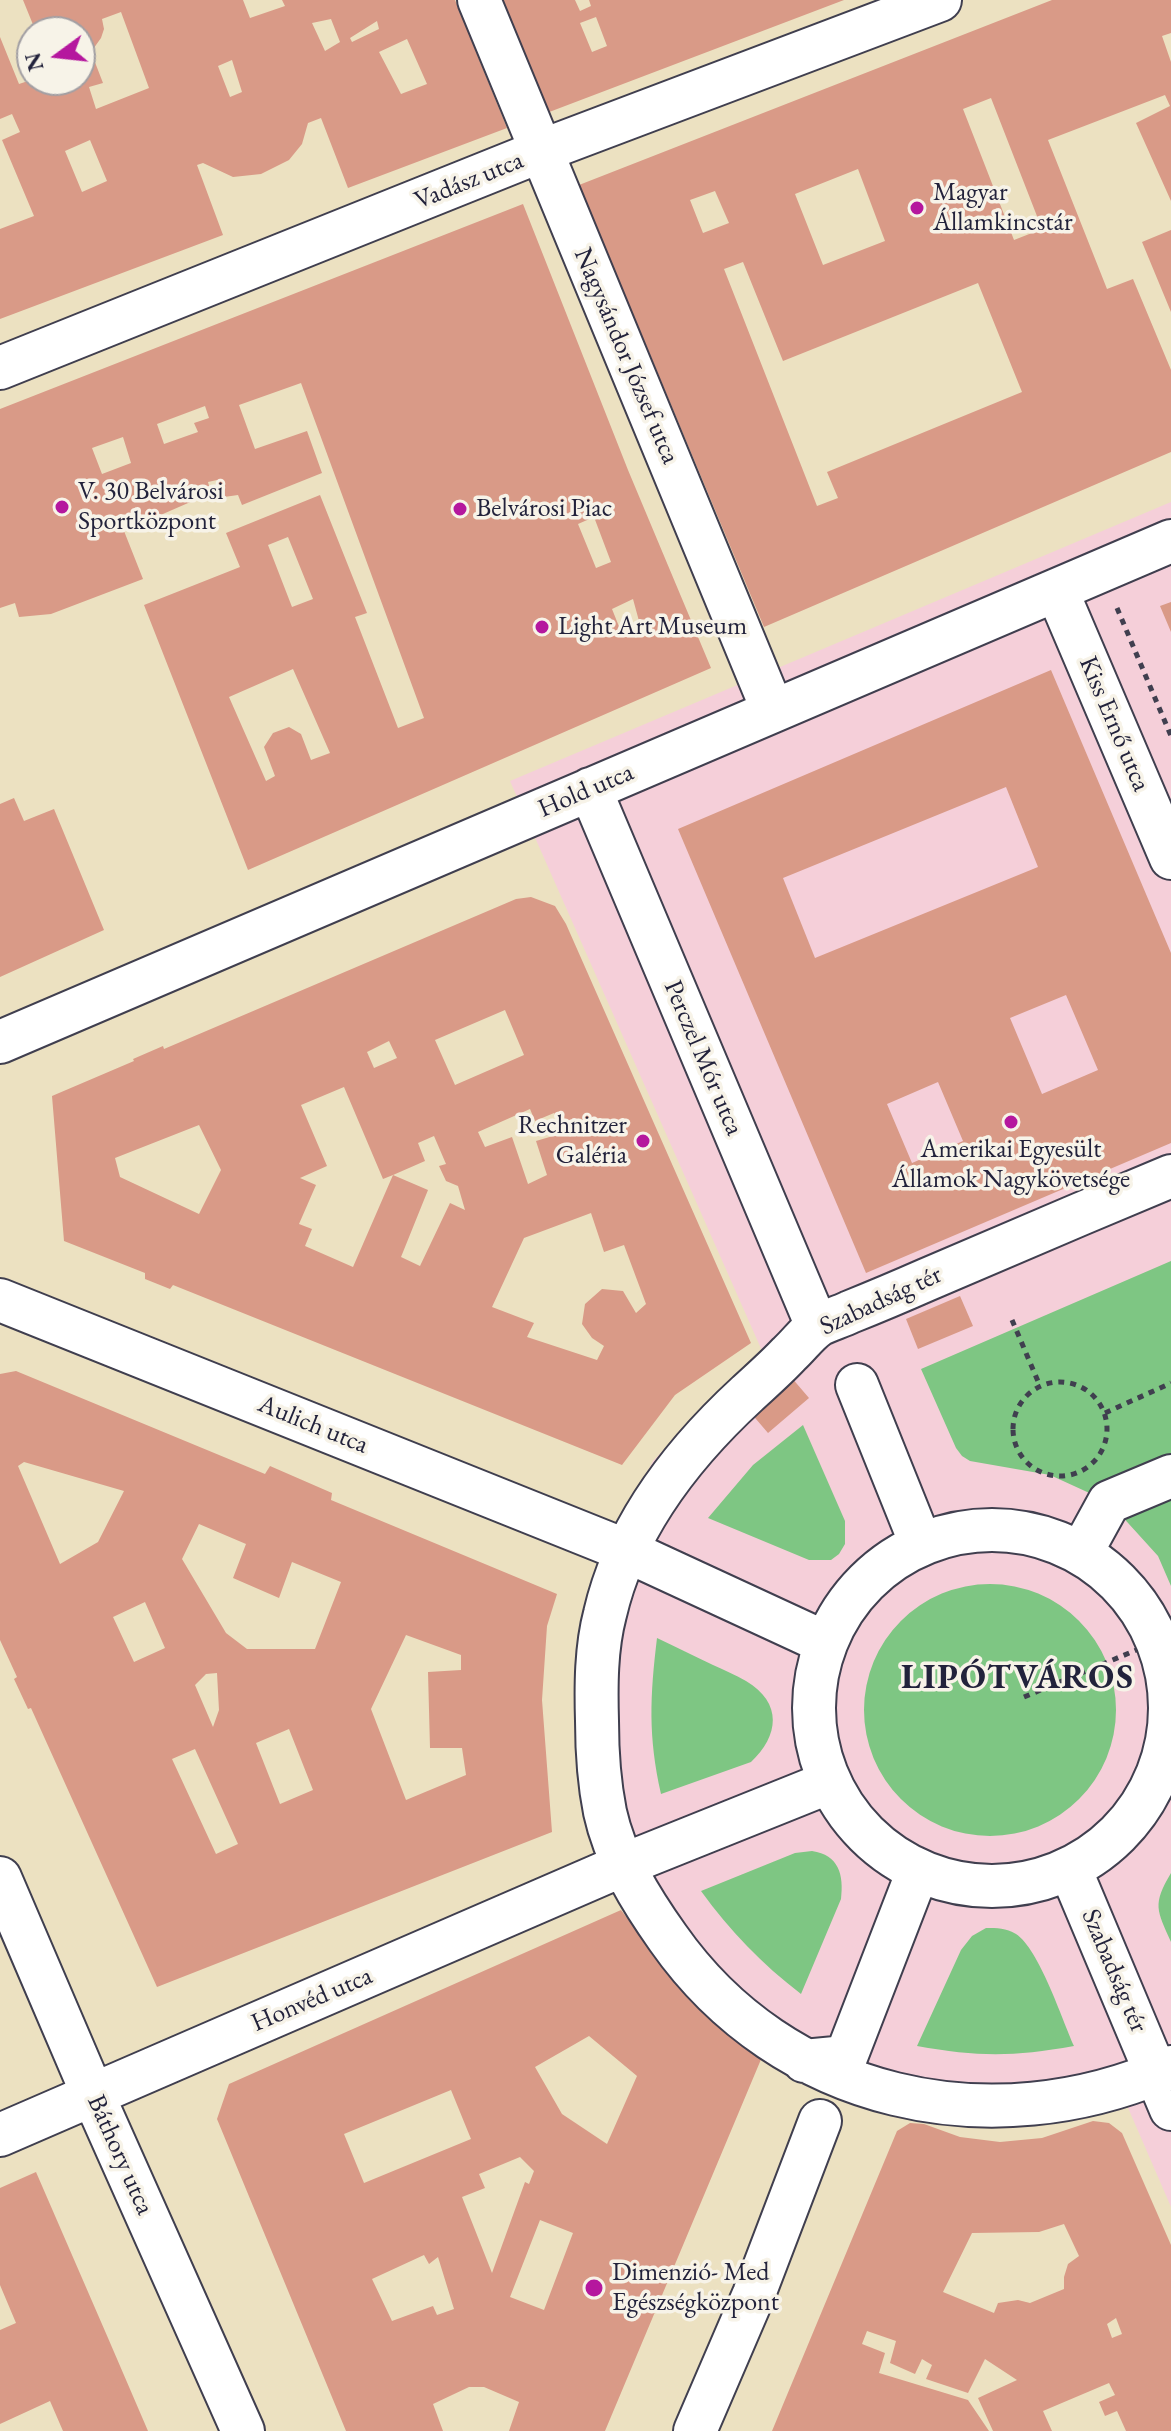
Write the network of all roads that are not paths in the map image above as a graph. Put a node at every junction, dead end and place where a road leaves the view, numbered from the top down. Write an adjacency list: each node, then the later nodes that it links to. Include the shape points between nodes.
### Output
1 (479, 0): 3 (street, Nagysándor József utca)
2 (940, 0): 3 (street, Vadász utca)
3 (541, 151): 4 (street, Vadász utca); 7 (street, Nagysándor József utca)
4 (0, 368)
5 (1171, 541): 6 (street, Hold utca)
6 (1057, 591): 7 (street, Hold utca); 9 (street, Kiss Ernő utca)
7 (773, 711): 8 (street, Hold utca)
8 (590, 789): 10 (street, Hold utca); 13 (street, Perczel Mór utca)
9 (1171, 858)
10 (0, 1042)
11 (1171, 1176): 13 (street, Szabadság tér)
12 (0, 1300): 17 (street, Aulich utca)
13 (817, 1326): 17 (street, Szabadság tér, via 701,1441 661,1489)
14 (857, 1385): 16 (street)
15 (1171, 1476): 18 (street, via 1109,1502)
16 (921, 1544): 18 (street, via 974,1530 1030,1533); 19 (street, via 881,1568 848,1602)
17 (627, 1551): 19 (street); 22 (street, Szabadság tér, via 604,1614 596,1686 597,1760 606,1815)
18 (1081, 1553): 20 (street, via 1126,1590 1158,1641 1170,1695)
19 (826, 1643): 21 (street, via 815,1689 816,1737)
20 (1169, 1751): 23 (street, via 1146,1799 1113,1840)
21 (830, 1782): 22 (street); 24 (street, via 852,1818 882,1848)
22 (623, 1865): 27 (street, Szabadság tér, via 644,1905 714,1995); 30 (street, Honvéd utca)
23 (1070, 1869): 24 (street, via 1021,1885 968,1885); 28 (street, Szabadság tér)
24 (918, 1871): 26 (street)
25 (0, 1878): 30 (street, Báthory utca)
26 (846, 2057): 27 (street); 29 (street, via 866,2064)
27 (804, 2061): 29 (street, Szabadság tér, via 859,2085)
28 (1166, 2084): 29 (street, Szabadság tér, via 992,2107)
29 (894, 2093)
30 (93, 2095): 32 (street, Honvéd utca); 33 (street, Báthory utca)
31 (820, 2121): 34 (street)
32 (0, 2135)
33 (243, 2431)
34 (695, 2431)

